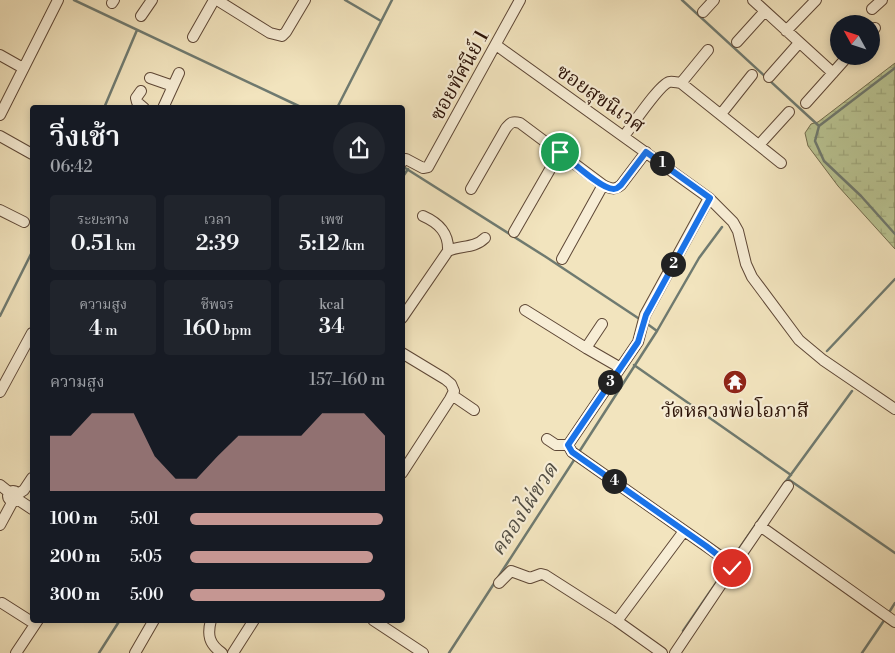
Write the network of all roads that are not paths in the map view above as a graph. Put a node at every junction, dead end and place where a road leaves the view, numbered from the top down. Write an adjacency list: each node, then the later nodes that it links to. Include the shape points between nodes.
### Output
1 (58, 0): 22 (street)
2 (152, 0): 13 (street)
3 (305, 0): 9 (street, via 282,36 270,33)
4 (519, 0): 18 (street, ซอยทัศนีย์ 1)
5 (714, 0): 12 (street)
6 (753, 0): 11 (street)
7 (816, 0): 14 (street)
8 (882, 0): 10 (street)
9 (220, 1): 15 (street)
10 (872, 9)
11 (765, 11): 14 (street); 16 (street)
12 (703, 12)
13 (142, 16)
14 (786, 31): 17 (street)
15 (194, 37)
16 (737, 42)
17 (799, 43): 24 (street); 26 (street)
18 (499, 47): 39 (street, ซอยสุขนิเวศ); 44 (street, ซอยทัศนีย์ 1, via 428,167)
19 (708, 50): 28 (street)
20 (0, 55): 22 (street)
21 (840, 65): 24 (street)
22 (23, 68): 31 (street)
23 (179, 73): 29 (street)
24 (833, 73): 32 (street)
25 (752, 75): 36 (street)
26 (769, 77)
27 (150, 78): 29 (street)
28 (681, 83): 36 (street); 39 (street, via 664,85)
29 (173, 86): 34 (street)
30 (141, 91): 33 (street, via 136,98)
31 (5, 95): 37 (street)
32 (806, 103)
33 (140, 105)
34 (164, 105)
35 (789, 112): 40 (street)
36 (721, 114): 40 (street)
37 (0, 115)
38 (0, 136): 43 (street)
39 (624, 136): 42 (street, ซอยสุขนิเวศ)
40 (759, 145): 45 (street)
41 (560, 152): 46 (street); 47 (street, via 520,123 510,122); 52 (street)
42 (646, 152): 46 (street, via 617,188); 48 (street, ซอยสุขนิเวศ)
43 (30, 153)
44 (405, 160)
45 (781, 162)
46 (604, 186): 55 (street)
47 (471, 189)
48 (710, 198): 62 (street, via 646,315 638,342); 65 (street, ซอยสุขนิเวศ, via 733,222 752,277 799,340)
49 (0, 210): 51 (street)
50 (423, 216): 54 (street, via 441,228 448,242)
51 (24, 222)
52 (514, 232)
53 (485, 238): 54 (street, via 477,245)
54 (448, 251): 57 (street)
55 (562, 259)
56 (525, 310): 60 (street)
57 (405, 314)
58 (602, 324): 60 (street)
59 (30, 337): 63 (street)
60 (586, 348): 62 (street)
61 (405, 356): 64 (street, via 451,384)
62 (619, 367): 68 (street)
63 (0, 392)
64 (452, 395): 66 (street); 69 (street)
65 (895, 409)
66 (474, 410)
67 (546, 439): 68 (street)
68 (574, 452): 78 (street)
69 (405, 468)
70 (30, 481): 73 (street)
71 (0, 485): 73 (street)
72 (788, 486): 77 (street)
73 (13, 497): 74 (street); 75 (street); 76 (street)
74 (30, 508)
75 (0, 514)
76 (0, 525)
77 (760, 526): 79 (street); 84 (street)
78 (684, 531): 79 (street); 83 (street)
79 (730, 566): 96 (street)
80 (499, 582): 83 (street, via 513,570 530,578 545,575)
81 (2, 603): 82 (street)
82 (30, 618)
83 (617, 621): 95 (street)
84 (895, 621)
85 (36, 623): 90 (street)
86 (152, 623): 91 (street)
87 (210, 623): 92 (street, via 209,639)
88 (252, 623): 93 (street)
89 (378, 623): 94 (street)
90 (16, 653)
91 (134, 653)
92 (222, 653)
93 (233, 653)
94 (423, 653)
95 (662, 653)
96 (675, 653)

